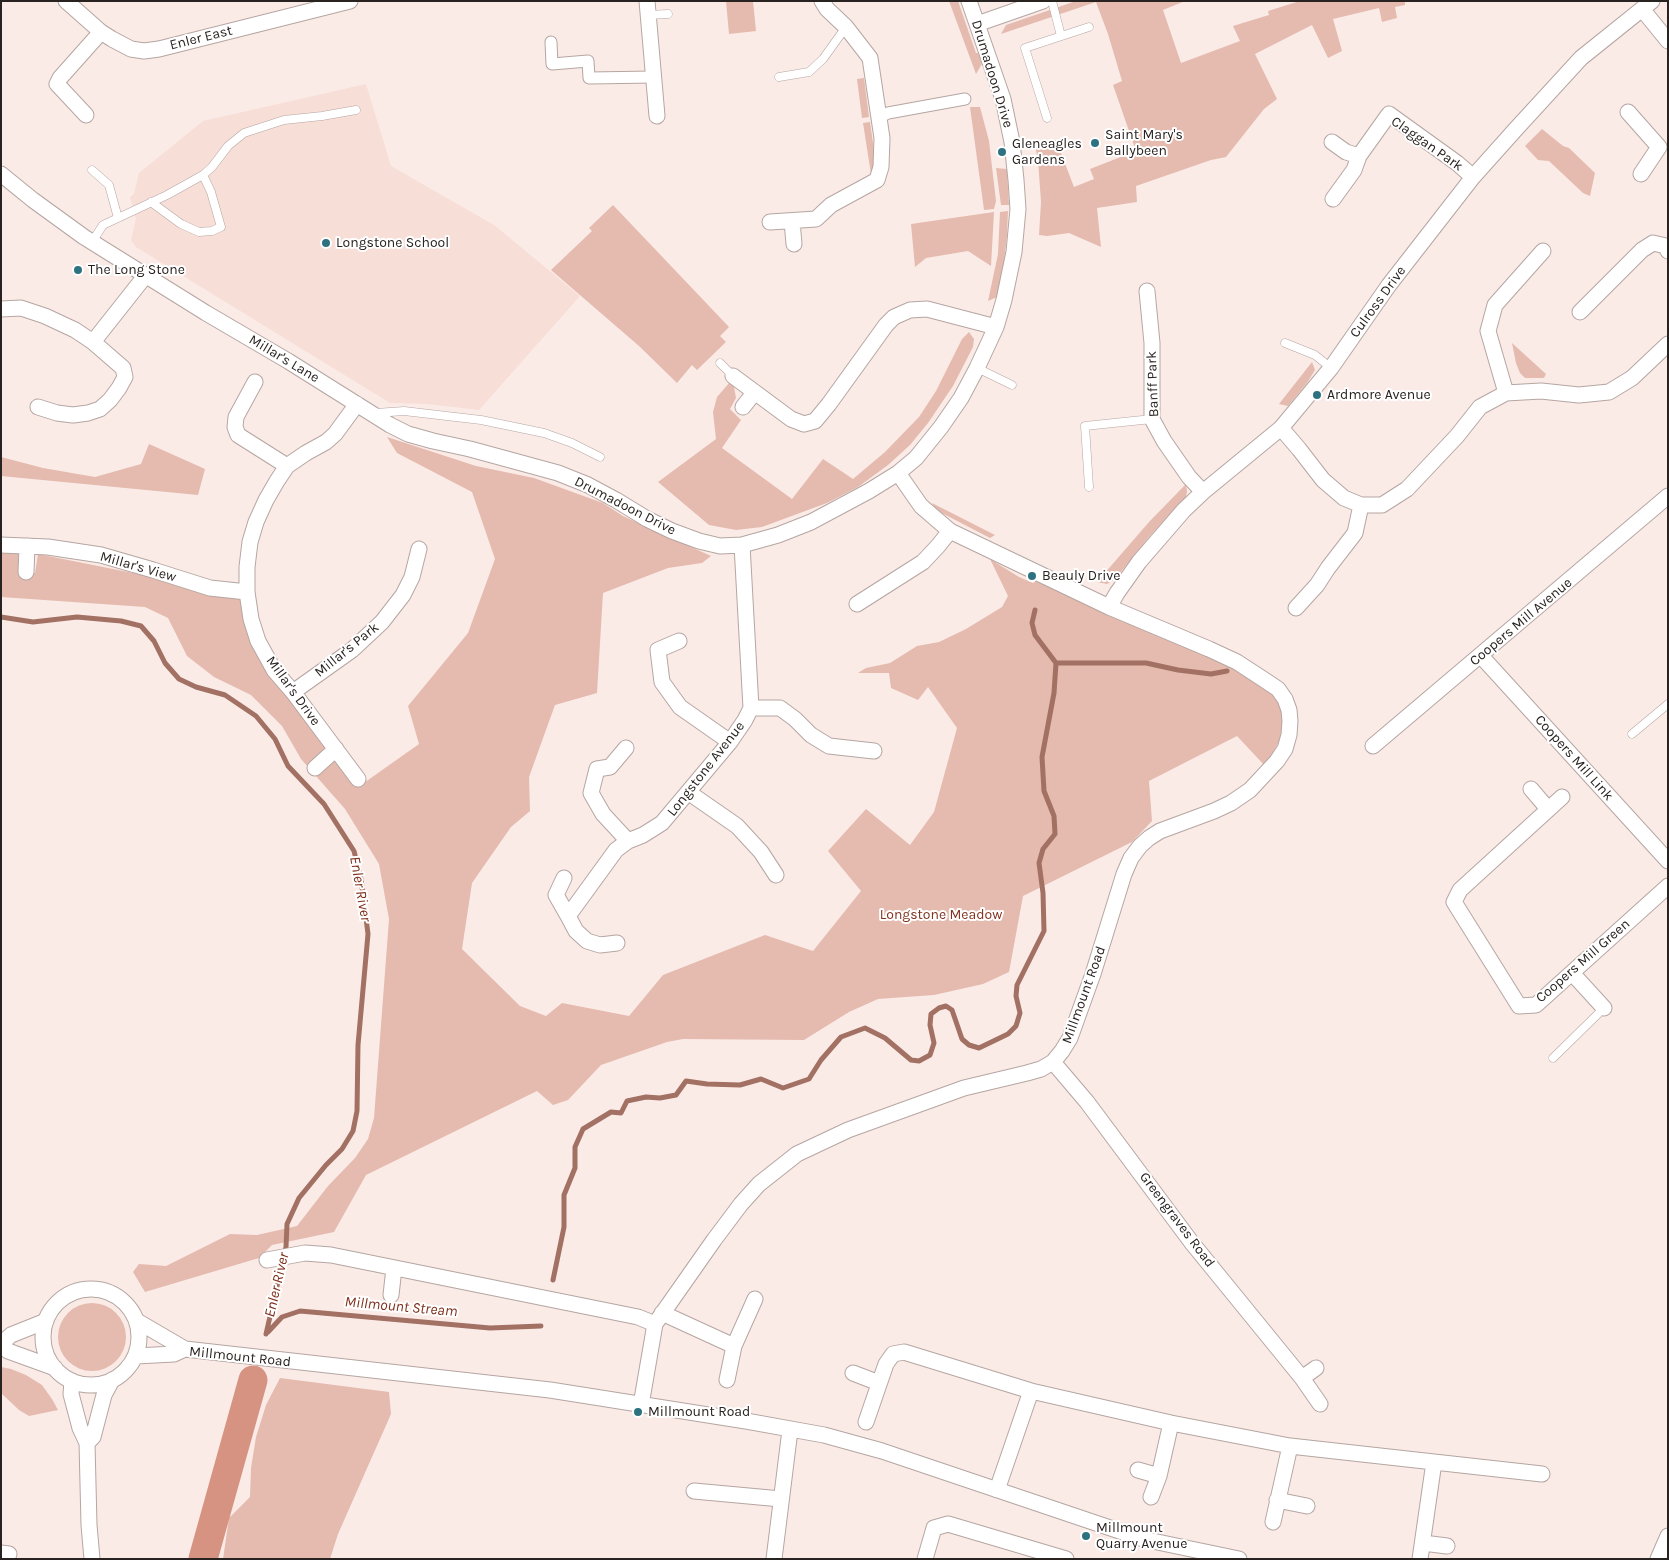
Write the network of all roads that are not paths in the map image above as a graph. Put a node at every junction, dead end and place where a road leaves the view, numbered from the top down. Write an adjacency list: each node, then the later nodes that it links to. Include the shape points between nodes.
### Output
1 (66, 1): 13 (street, Enler East)
2 (350, 1): 13 (street, Enler East, via 144,51 132,49)
3 (822, 1): 11 (street)
4 (969, 1): 10 (street, Drumadoon Drive)
5 (1042, 1): 10 (street)
6 (1052, 1): 14 (lane)
7 (1647, 5): 15 (street); 33 (street, Culross Drive, via 1581,58)
8 (648, 8): 9 (lane); 17 (street)
9 (668, 14)
10 (978, 24): 47 (street, Drumadoon Drive, via 1003,99 1012,142 1018,209 1014,252)
11 (846, 27): 18 (lane, via 823,59 809,72); 24 (street, via 870,58)
12 (1090, 27): 14 (lane)
13 (101, 32): 22 (street, via 57,84)
14 (1061, 36): 25 (lane, via 1025,48)
15 (1668, 41)
16 (551, 42): 17 (street, via 552,64 588,61 589,78)
17 (654, 77): 23 (street)
18 (779, 77)
19 (965, 100): 24 (street, via 888,113)
20 (356, 110): 32 (lane, via 284,120 244,133)
21 (1628, 112): 27 (street)
22 (86, 115)
23 (657, 116)
24 (878, 118): 37 (street, via 882,138 877,180 831,205 816,219)
25 (1047, 118)
26 (1332, 142): 28 (street)
27 (1663, 145): 31 (street)
28 (1358, 156): 33 (street, Claggan Park, via 1389,114); 34 (street, Claggan Park, via 1354,170)
29 (92, 170): 36 (lane, via 109,185)
30 (1, 174): 39 (street, Millar's Lane, via 53,216)
31 (1642, 174)
32 (203, 175): 35 (lane); 35 (lane, via 221,227 212,232 199,232 181,224)
33 (1473, 177): 53 (street, Culross Drive)
34 (1333, 199)
35 (151, 202): 36 (lane)
36 (118, 218): 39 (lane, via 103,225)
37 (792, 221): 38 (street); 40 (street)
38 (770, 222)
39 (92, 242): 43 (street, Millar's Lane)
40 (794, 244)
41 (1543, 251): 58 (street, via 1494,305 1488,331)
42 (1668, 251): 46 (street, via 1666,246 1653,243 1642,250)
43 (146, 275): 48 (street); 59 (street, Millar's Lane)
44 (1147, 291): 63 (street, Banff Park, via 1152,343)
45 (1, 309): 48 (street, via 21,308 46,316)
46 (1580, 312)
47 (996, 327): 52 (street, Drumadoon Drive); 57 (street, via 927,309 910,310 894,317 815,421 804,424 790,419)
48 (93, 342): 60 (street, via 123,368 125,377 110,400 100,409 73,415)
49 (1285, 343): 53 (lane, via 1315,355)
50 (1668, 344): 58 (street, via 1632,378 1609,392 1579,395 1541,391)
51 (720, 363): 54 (lane)
52 (978, 368): 56 (lane); 67 (street, Drumadoon Drive, via 941,427 916,458)
53 (1331, 368): 64 (street, Culross Drive)
54 (733, 376): 57 (street)
55 (254, 382): 66 (street, via 236,417 238,435)
56 (1012, 385)
57 (754, 393): 61 (street)
58 (1506, 393): 71 (street, via 1480,407 1407,489 1382,505)
59 (357, 404): 62 (street, Millar's Lane); 66 (street, Millar's Drive, via 326,442)
60 (38, 407)
61 (743, 407)
62 (371, 414): 65 (lane, via 404,411 481,420 544,433); 74 (street, Drumadoon Drive, via 408,434 558,473 588,485 647,519 681,534 720,546)
63 (1152, 419): 68 (lane, via 1086,426); 69 (street, Banff Park, via 1189,477)
64 (1281, 428): 69 (street, Culross Drive); 71 (street, via 1322,480 1344,498)
65 (600, 457)
66 (287, 466): 78 (street, Millar's Drive, via 256,522 250,542)
67 (898, 473): 72 (street, via 920,506); 74 (street, Drumadoon Drive, via 810,522)
68 (1089, 487)
69 (1203, 492): 80 (street, Culross Drive, via 1139,562 1116,593)
70 (1668, 496): 83 (street, Coopers Mill Avenue)
71 (1362, 505): 81 (street, via 1355,533)
72 (950, 531): 79 (street, via 922,562); 80 (street)
73 (1, 545): 75 (street, Millar's View)
74 (742, 545): 86 (street, Longstone Avenue)
75 (27, 546): 77 (street); 78 (street, Millar's View, via 101,555 210,588)
76 (419, 549): 84 (street, Millar's Park, via 412,577 403,595 382,622 352,650)
77 (26, 572)
78 (247, 592): 84 (street, Millar's Drive, via 258,641 274,670)
79 (857, 604)
80 (1110, 607): 109 (street, Millmount Road, via 1209,648 1278,689 1289,710 1289,735 1271,768 1250,790 1214,811 1160,831 1131,858 1070,1038)
81 (1296, 608)
82 (679, 641): 88 (street, via 658,650 662,682 680,707)
83 (1481, 656): 89 (street, Coopers Mill Avenue); 100 (street, Coopers Mill Link)
84 (293, 692): 91 (street, Millar's Drive)
85 (1668, 704): 87 (lane)
86 (751, 708): 88 (street, Longstone Avenue); 92 (street, via 780,708 829,746)
87 (1632, 734)
88 (730, 742): 96 (street, Longstone Avenue)
89 (1373, 746)
90 (626, 748): 99 (street, via 610,766 597,770 592,794 603,814)
91 (336, 749): 93 (street); 94 (street, Millar's Drive)
92 (874, 751)
93 (315, 768)
94 (358, 779)
95 (1531, 789): 98 (street)
96 (688, 792): 99 (street, Longstone Avenue, via 662,823); 101 (street, via 737,826 761,852)
97 (1562, 797): 98 (street, Coopers Mill Green)
98 (1548, 810): 106 (street, Coopers Mill Green, via 1460,890 1454,902 1520,1006 1536,1005)
99 (628, 841): 104 (street, Longstone Avenue, via 616,850)
100 (1668, 861)
101 (776, 875)
102 (564, 878): 104 (street, via 556,895)
103 (1668, 886): 106 (street, Coopers Mill Green)
104 (568, 916): 105 (street, via 587,942 600,945)
105 (617, 943)
106 (1572, 973): 107 (street)
107 (1604, 1008): 108 (lane)
108 (1552, 1058)
109 (1053, 1062): 114 (street, via 1028,1073 940,1096 848,1130 797,1154 741,1204); 124 (street, Greengraves Road, via 1087,1102 1192,1243)
110 (267, 1260): 111 (street, via 304,1254)
111 (394, 1268): 112 (street); 114 (street, via 638,1317)
112 (390, 1295)
113 (755, 1299): 118 (street)
114 (659, 1318): 118 (street); 130 (street)
115 (137, 1320): 116 (street, via 121,1298 92,1288 62,1298); 119 (street); 120 (street)
116 (46, 1321): 117 (street, via 11,1335); 121 (street, via 43,1336 47,1356)
117 (2, 1344): 121 (street, via 8,1350)
118 (734, 1346): 126 (street)
119 (185, 1349): 120 (street, Millmount Road, via 174,1354); 130 (street, Millmount Road, via 550,1390)
120 (136, 1356): 125 (street, via 127,1370)
121 (55, 1368): 127 (street)
122 (1316, 1368): 124 (street)
123 (853, 1373): 128 (street)
124 (1302, 1378): 131 (street, Greengraves Road)
125 (112, 1380): 127 (street, via 99,1385); 135 (street, via 104,1395 93,1437)
126 (727, 1380)
127 (72, 1381): 135 (street, via 71,1394)
128 (880, 1383): 129 (street, via 893,1354 904,1352); 132 (street)
129 (1031, 1391): 133 (street); 141 (street)
130 (641, 1404): 134 (street, Millmount Road)
131 (1320, 1404)
132 (866, 1422)
133 (1171, 1423): 136 (street); 140 (street)
134 (790, 1430): 141 (street, Millmount Road, via 824,1435 882,1451); 144 (street)
135 (87, 1444): 151 (street)
136 (1290, 1446): 137 (street); 145 (street)
137 (1434, 1462): 139 (street); 149 (street)
138 (1138, 1470): 140 (street)
139 (1542, 1474)
140 (1159, 1476): 143 (street)
141 (996, 1490): 155 (street, Millmount Road, via 1143,1539)
142 (694, 1491): 144 (street)
143 (1151, 1497)
144 (781, 1499): 152 (street)
145 (1277, 1500): 146 (street); 147 (street)
146 (1306, 1506)
147 (1272, 1522)
148 (1668, 1536): 157 (street)
149 (1422, 1543): 150 (street); 156 (street)
150 (1447, 1546)
151 (92, 1559)
152 (774, 1559)
153 (925, 1559): 154 (street, via 934,1528 948,1524)
154 (1066, 1559)
155 (1239, 1559)
156 (1420, 1559)
157 (1658, 1559)

